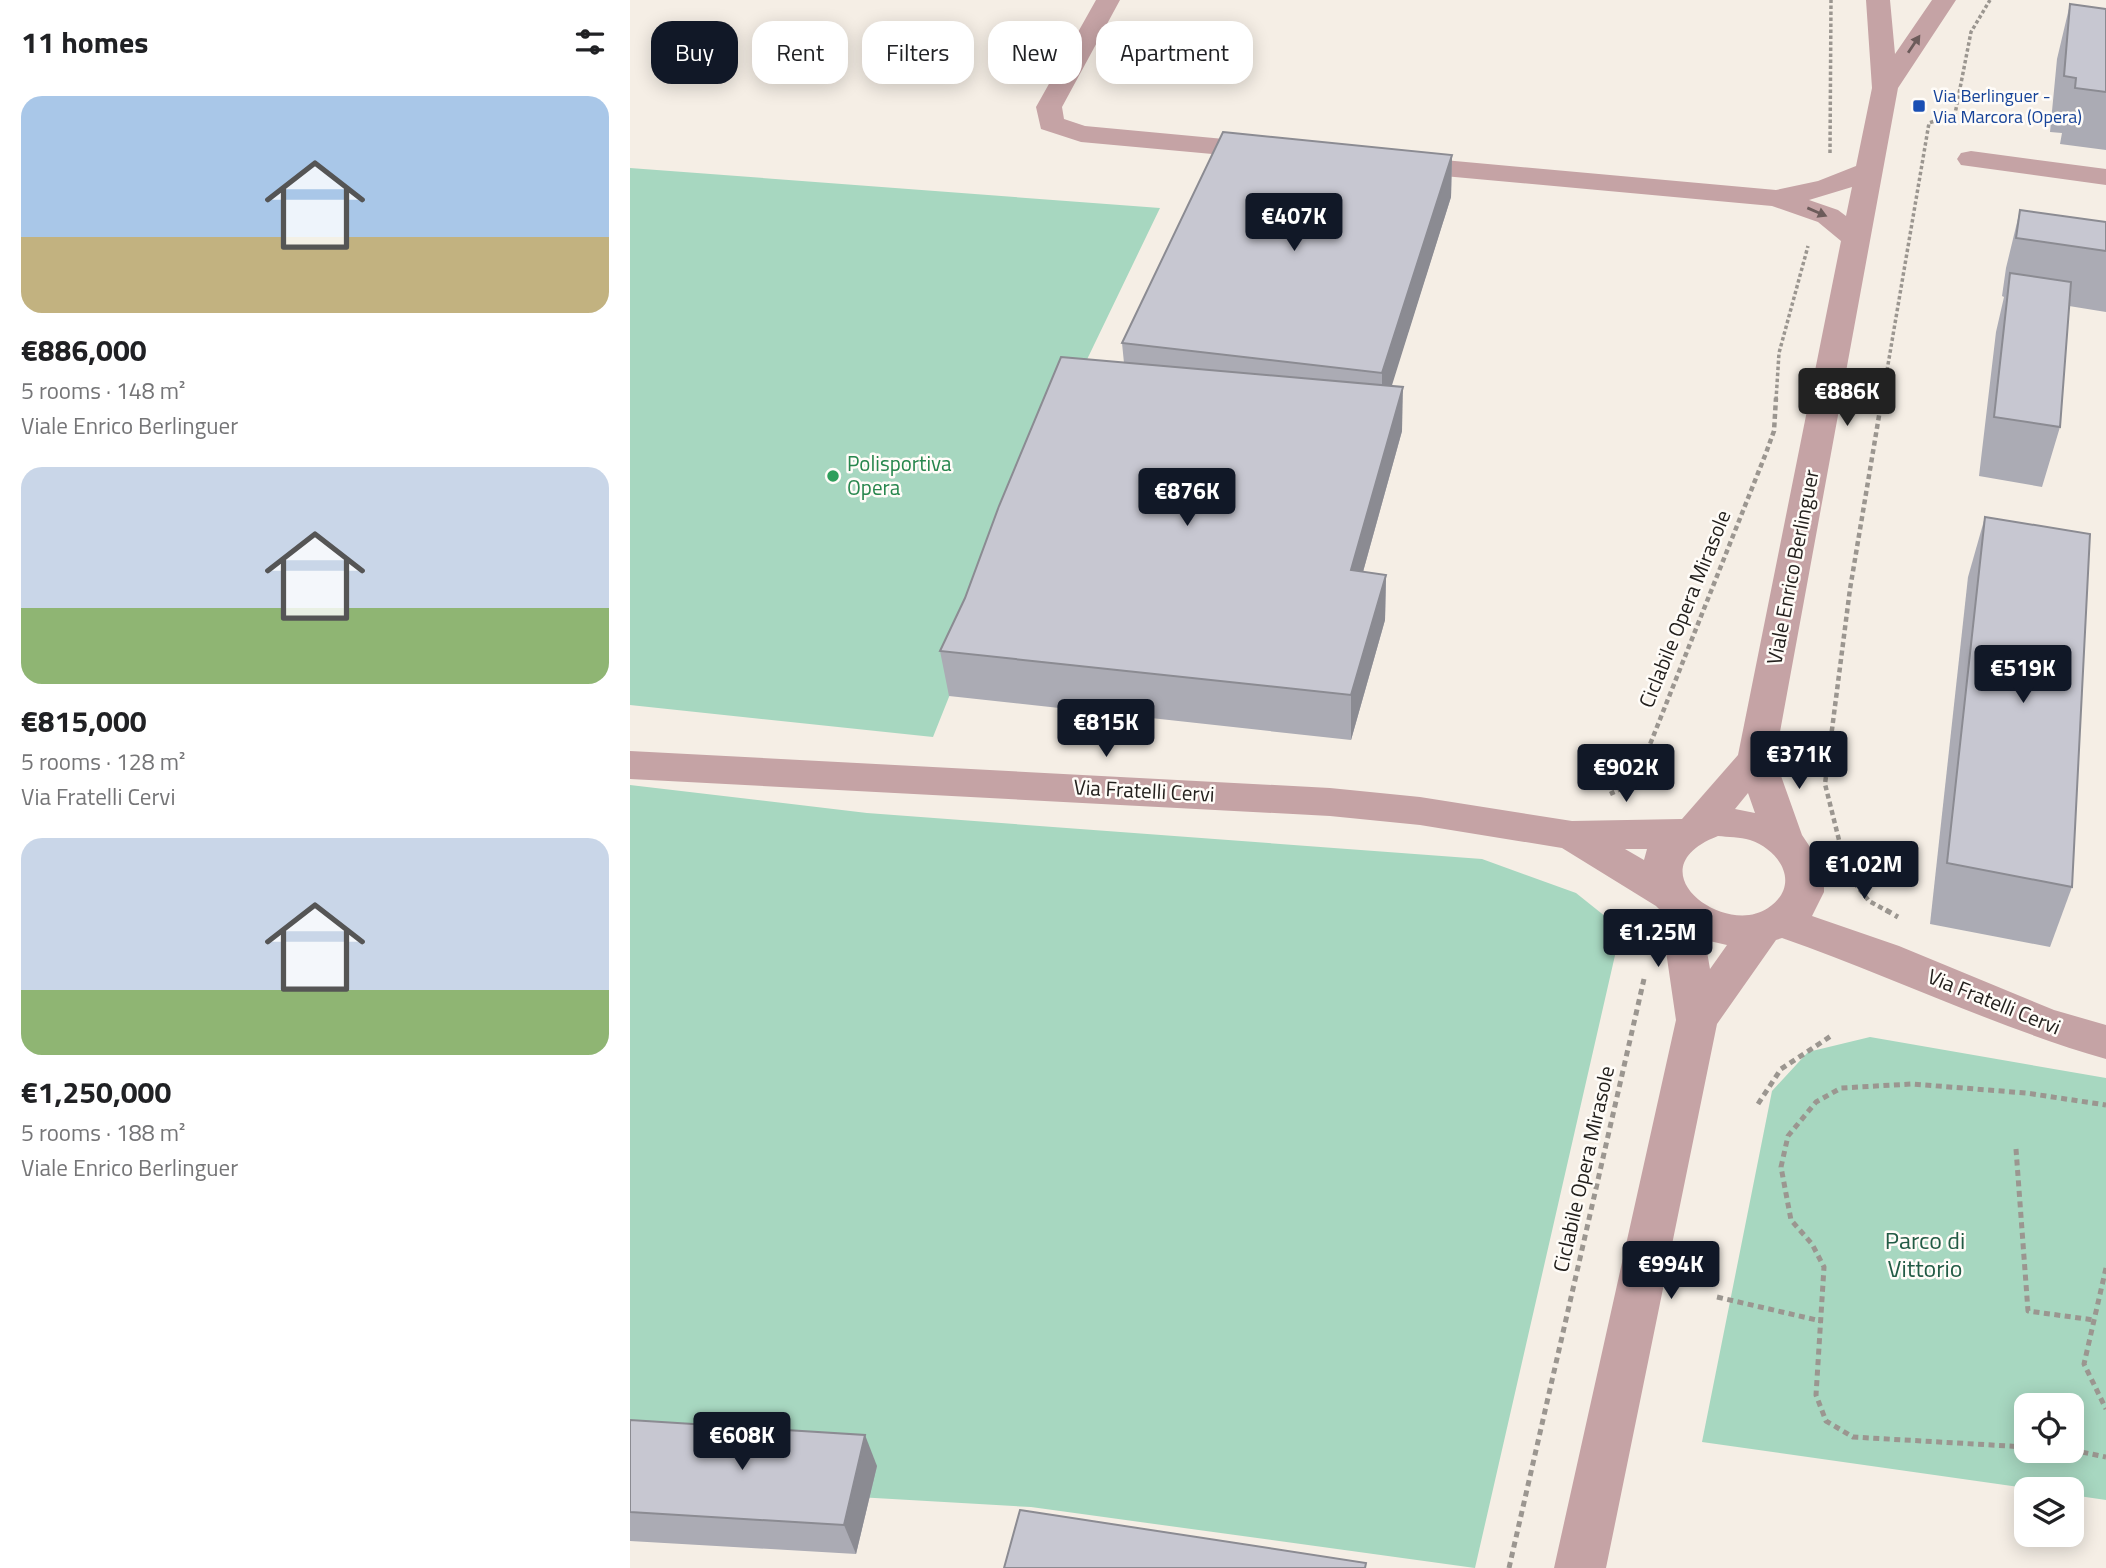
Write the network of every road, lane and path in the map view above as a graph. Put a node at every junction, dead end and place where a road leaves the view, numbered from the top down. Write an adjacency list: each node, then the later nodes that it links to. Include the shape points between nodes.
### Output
1 (1108, 0): 7 (street, via 1049,107 1051,123 1081,134)
2 (1831, 0): 12 (path, Ciclabile Opera Mirasole, via 1830,163)
3 (1878, 0): 6 (street, Viale Enrico Berlinguer)
4 (1944, 0): 6 (street, Viale Enrico Berlinguer, one-way to 4)
5 (1990, 0): 19 (path, via 1971,32 1955,114 1929,123 1926,136 1850,589 1825,784 1838,826)
6 (1885, 88): 10 (street, Viale Enrico Berlinguer)
7 (1287, 153)
8 (1970, 159): 11 (street)
9 (1369, 161): 12 (street)
10 (1869, 170): 12 (street); 13 (street, Viale Enrico Berlinguer)
11 (2106, 177)
12 (1821, 200): 13 (street); 17 (path, Ciclabile Opera Mirasole, via 1779,353 1774,431 1766,453 1641,768 1631,784 1581,803)
13 (1856, 239): 14 (street, Viale Enrico Berlinguer)
14 (1756, 758): 16 (street, Viale Enrico Berlinguer); 18 (street, Viale Enrico Berlinguer)
15 (630, 765): 17 (street, Via Fratelli Cervi, via 1330,803 1420,811)
16 (1689, 830): 17 (street, Via Fratelli Cervi); 18 (street, via 1734,822); 21 (street, via 1668,846 1661,861 1660,878)
17 (1572, 835): 21 (street, Via Fratelli Cervi)
18 (1785, 843): 22 (street, via 1799,858 1805,876)
19 (1842, 860)
20 (1845, 870): 23 (path, via 1869,901)
21 (1673, 901): 22 (street, via 1697,920 1718,928); 25 (street)
22 (1782, 914): 25 (street); 27 (street, Via Fratelli Cervi, via 2044,1024)
23 (1906, 922)
24 (1646, 972): 39 (path, Ciclabile Opera Mirasole)
25 (1698, 1020): 40 (street)
26 (1831, 1036): 28 (path, via 1782,1069)
27 (2106, 1042)
28 (1758, 1104)
29 (2106, 1105): 34 (path, via 1912,1084 1841,1088 1816,1102 1788,1136 1781,1167 1791,1220 1824,1267)
30 (2017, 1149): 33 (path, via 2028,1311)
31 (2106, 1268): 33 (path)
32 (1717, 1297): 34 (path)
33 (2094, 1320): 35 (path, via 2084,1364)
34 (1821, 1321): 36 (path, via 1816,1395 1826,1421 1853,1437)
35 (2106, 1409)
36 (2014, 1446)
37 (2084, 1452): 38 (path)
38 (2106, 1457)
39 (1509, 1568)
40 (1580, 1568)

